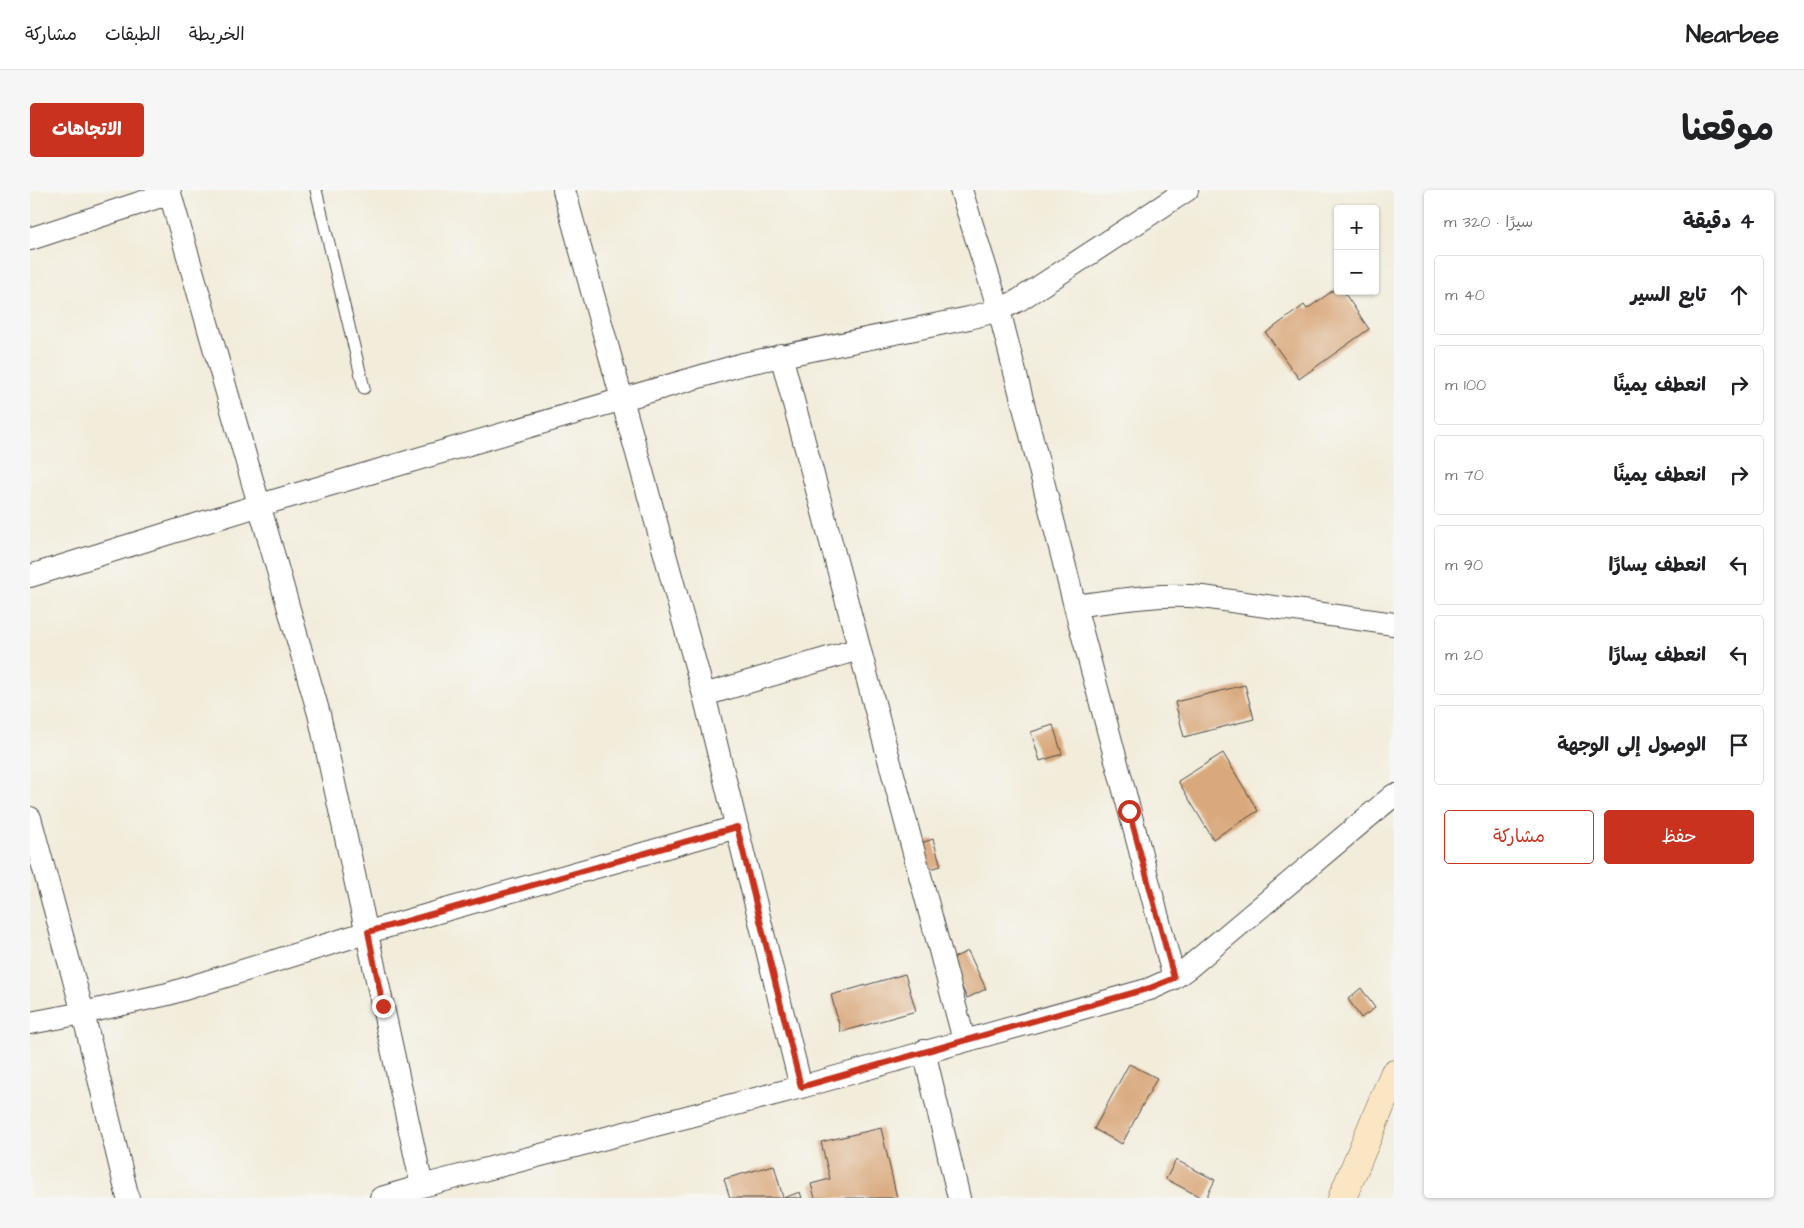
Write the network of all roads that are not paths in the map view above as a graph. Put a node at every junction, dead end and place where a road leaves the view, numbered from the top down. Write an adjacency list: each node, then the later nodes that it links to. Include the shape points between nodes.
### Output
1 (316, 190): 9 (lane)
2 (564, 190): 10 (street)
3 (961, 190): 7 (street)
4 (1187, 190): 7 (street, via 1019,300)
5 (169, 192): 6 (street); 11 (street)
6 (30, 239)
7 (998, 310): 8 (street); 13 (street)
8 (781, 355): 10 (street); 15 (street)
9 (364, 388)
10 (623, 399): 11 (street); 16 (street)
11 (260, 504): 12 (street); 20 (street, via 319,714)
12 (30, 576)
13 (1075, 606): 14 (street, via 1176,595); 21 (street)
14 (1394, 624)
15 (859, 649): 16 (street); 24 (street)
16 (704, 695): 19 (street)
17 (1394, 795): 21 (street)
18 (30, 818): 22 (street)
19 (737, 827): 20 (street); 27 (street)
20 (368, 932): 22 (street, via 168,994); 28 (street)
21 (1174, 978): 24 (street, via 1150,988)
22 (83, 1013): 23 (street); 31 (street)
23 (30, 1022)
24 (964, 1040): 25 (street)
25 (924, 1051): 27 (street); 32 (street)
26 (1394, 1074): 29 (street)
27 (801, 1087): 28 (street)
28 (422, 1186): 30 (street)
29 (1347, 1196)
30 (387, 1197)
31 (128, 1198)
32 (959, 1198)

